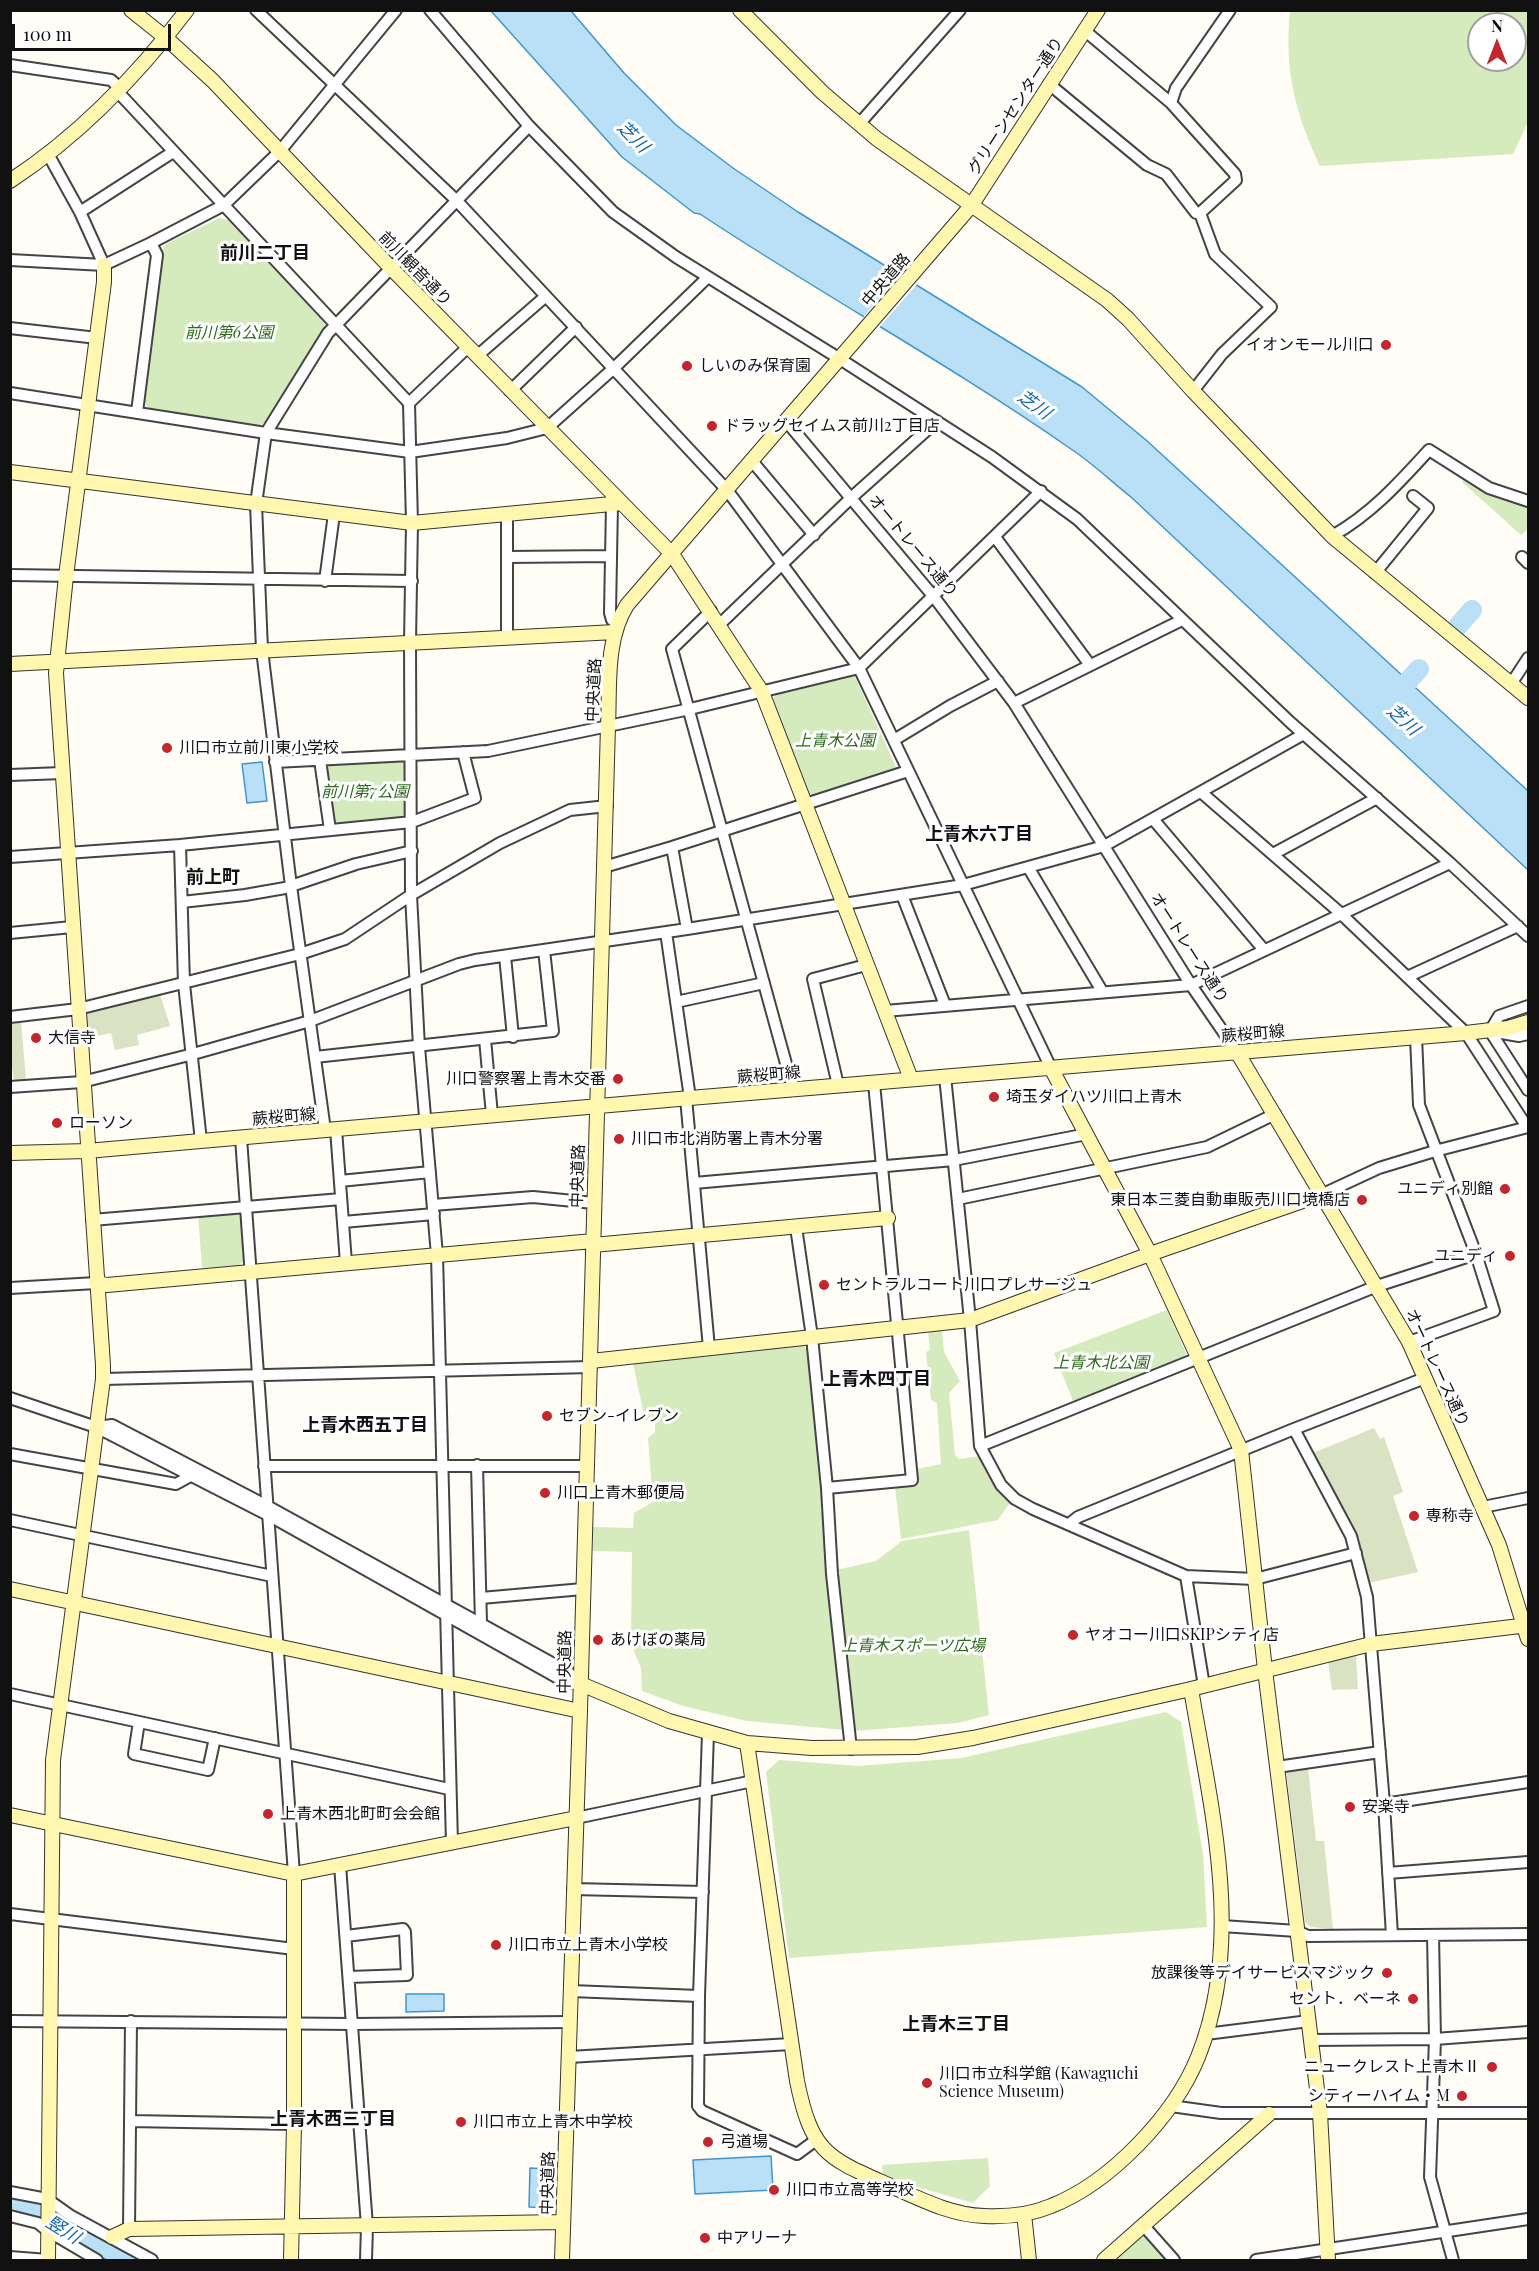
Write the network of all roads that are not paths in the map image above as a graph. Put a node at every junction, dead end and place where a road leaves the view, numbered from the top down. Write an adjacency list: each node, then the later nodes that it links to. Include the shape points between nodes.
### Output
1 (187, 10): 11 (street)
2 (256, 10): 14 (street)
3 (396, 10): 14 (street)
4 (430, 10): 18 (street)
5 (740, 10): 17 (street, via 792,64)
6 (960, 10): 17 (street)
7 (1098, 10): 10 (street, グリーンセンター通り)
8 (1230, 10): 16 (street, via 1176,88)
9 (135, 12): 11 (street, 前川観音通り)
10 (1084, 30): 13 (street, グリーンセンター通り); 16 (street)
11 (166, 38): 15 (street); 19 (street, 前川観音通り)
12 (10, 65): 15 (street, via 111,80)
13 (1049, 84): 25 (street, グリーンセンター通り); 27 (street, via 1147,165 1166,174 1196,213)
14 (336, 85): 19 (street); 23 (street)
15 (119, 91): 20 (street); 21 (street)
16 (1171, 103): 27 (street, via 1235,174 1236,180)
17 (859, 124): 25 (street)
18 (529, 126): 23 (street); 33 (street, via 613,212)
19 (280, 151): 24 (street); 32 (street, 前川観音通り)
20 (173, 152): 24 (street); 26 (street)
21 (48, 154): 22 (street); 26 (street)
22 (10, 180)
23 (457, 201): 32 (street); 34 (street)
24 (224, 205): 29 (street); 35 (street)
25 (971, 206): 28 (street, グリーンセンター通り); 43 (street, via 1107,300)
26 (80, 212): 31 (street)
27 (1200, 213): 43 (street, via 1215,254 1271,308 1222,354)
28 (960, 219): 40 (street, 中央道路)
29 (151, 243): 31 (street); 47 (street, via 158,255)
30 (10, 260): 31 (street)
31 (104, 265): 38 (street)
32 (391, 268): 35 (street); 39 (street, 前川観音通り)
33 (708, 277): 40 (street); 41 (street)
34 (546, 296): 36 (street); 39 (street)
35 (335, 325): 45 (street); 51 (street)
36 (576, 327): 41 (street); 42 (street)
37 (10, 328): 38 (street)
38 (97, 338): 46 (street)
39 (472, 352): 42 (street, 前川観音通り); 45 (street)
40 (844, 353): 48 (street, 中央道路); 49 (street)
41 (614, 368): 50 (street); 56 (street)
42 (510, 391): 50 (street, 前川観音通り)
43 (1193, 391): 67 (street)
44 (10, 393): 46 (street)
45 (409, 403): 52 (street)
46 (88, 404): 47 (street); 55 (street)
47 (137, 412): 51 (street)
48 (786, 421): 53 (street, 中央道路); 59 (street, オートレース通り)
49 (937, 421): 57 (street); 59 (street)
50 (547, 428): 52 (street); 61 (street, 前川観音通り)
51 (266, 433): 52 (street); 62 (street)
52 (410, 452): 65 (street)
53 (752, 461): 56 (street, 中央道路); 66 (street)
54 (10, 472): 55 (street)
55 (78, 480): 62 (street); 75 (street)
56 (727, 490): 69 (street, 中央道路); 72 (street)
57 (1041, 491): 68 (street); 81 (street, via 1077,519)
58 (1413, 496): 73 (street, via 1428,508)
59 (851, 498): 66 (street); 79 (street, オートレース通り)
60 (1528, 501): 67 (street, via 1489,488 1429,450 1384,499)
61 (617, 503): 64 (street); 69 (street, 前川観音通り); 70 (street)
62 (256, 504): 63 (street); 76 (street)
63 (334, 514): 65 (street); 77 (street)
64 (507, 514): 65 (street); 71 (street)
65 (412, 523): 78 (street)
66 (814, 534): 72 (street)
67 (1332, 536): 73 (street)
68 (995, 537): 79 (street); 90 (street)
69 (672, 554): 80 (street, 前川観音通り); 83 (street, 中央道路, via 627,605)
70 (611, 556): 71 (street); 83 (street, via 610,613)
71 (507, 557): 84 (street)
72 (783, 566): 82 (street); 91 (street)
73 (1375, 573): 93 (street)
74 (10, 575): 75 (street)
75 (66, 576): 76 (street); 88 (street)
76 (259, 580): 77 (street); 86 (street)
77 (325, 581): 78 (street)
78 (412, 582): 85 (street)
79 (934, 597): 91 (street); 92 (street, オートレース通り)
80 (711, 611): 82 (street, 前川観音通り); 97 (street, via 672,648)
81 (1182, 620): 90 (street); 99 (street)
82 (719, 625): 94 (street, 前川観音通り)
83 (617, 627): 84 (street); 98 (street, 中央道路)
84 (507, 638): 85 (street)
85 (410, 642): 86 (street); 102 (street)
86 (262, 650): 88 (street); 104 (street)
87 (1528, 658): 93 (street)
88 (56, 662): 89 (street); 106 (street)
89 (10, 664)
90 (1090, 665): 96 (street)
91 (859, 668): 94 (street); 100 (street)
92 (998, 681): 96 (street, オートレース通り); 100 (street)
93 (1511, 684): 95 (street)
94 (762, 692): 97 (street); 110 (street, 前川観音通り)
95 (1528, 698)
96 (1014, 703): 118 (street, オートレース通り)
97 (690, 709): 98 (street); 115 (street)
98 (608, 726): 101 (street, via 488,751); 111 (street, 中央道路)
99 (1304, 734): 108 (street); 109 (street)
100 (894, 740): 105 (street)
101 (463, 752): 102 (street); 113 (street, via 475,798)
102 (411, 754): 103 (street); 113 (street)
103 (321, 760): 104 (street); 114 (street)
104 (275, 762): 116 (street)
105 (908, 771): 110 (street); 127 (street)
106 (62, 773): 107 (street); 120 (street)
107 (10, 776)
108 (1202, 793): 112 (street); 122 (street)
109 (1377, 798): 122 (street); 124 (street)
110 (804, 804): 115 (street); 132 (street, 前川観音通り)
111 (607, 806): 125 (street, 中央道路); 129 (street, via 570,810 552,817)
112 (1153, 819): 118 (street); 143 (street)
113 (412, 822): 114 (street); 121 (street)
114 (330, 830): 116 (street)
115 (723, 831): 119 (street); 134 (street)
116 (285, 835): 117 (street); 128 (street)
117 (180, 845): 120 (street); 131 (street)
118 (1104, 846): 126 (street); 151 (street, オートレース通り)
119 (672, 847): 125 (street); 137 (street)
120 (67, 852): 123 (street); 136 (street)
121 (412, 852): 128 (street, via 356,864); 129 (street)
122 (1273, 854): 133 (street)
123 (10, 857)
124 (1450, 863): 133 (street); 135 (street)
125 (604, 867): 141 (street, 中央道路)
126 (1028, 867): 127 (street); 152 (street)
127 (963, 885): 130 (street); 153 (street)
128 (291, 886): 131 (street, via 245,896); 144 (street)
129 (411, 895): 144 (street, via 345,939); 148 (street)
130 (903, 895): 132 (street); 155 (street)
131 (182, 902): 150 (street)
132 (843, 905): 134 (street); 146 (street, 前川観音通り)
133 (1341, 913): 143 (street); 147 (street)
134 (747, 920): 137 (street); 149 (street)
135 (1518, 926): 140 (street); 147 (street)
136 (72, 927): 139 (street); 157 (street)
137 (687, 929): 138 (street)
138 (666, 932): 141 (street); 154 (street)
139 (10, 933)
140 (1528, 936)
141 (602, 941): 142 (street); 182 (street, 中央道路)
142 (544, 950): 145 (street); 165 (street, via 553,1031)
143 (1264, 950): 151 (street)
144 (300, 954): 150 (street); 160 (street)
145 (505, 956): 148 (street, via 459,964); 165 (street)
146 (866, 965): 158 (street, 前川観音通り); 177 (street, via 813,978)
147 (1407, 977): 163 (street)
148 (416, 981): 160 (street); 168 (street)
149 (764, 983): 154 (street); 179 (street)
150 (184, 984): 157 (street); 170 (street)
151 (1191, 985): 152 (street); 169 (street, オートレース通り)
152 (1102, 991): 153 (street)
153 (1018, 999): 155 (street); 172 (street)
154 (676, 1002): 181 (street)
155 (945, 1005): 158 (street)
156 (1528, 1006): 162 (street, via 1499,1016)
157 (78, 1009): 159 (street); 175 (street)
158 (885, 1011): 174 (street, 前川観音通り)
159 (10, 1017)
160 (310, 1021): 170 (street); 171 (street)
161 (1528, 1022): 162 (street, 蕨桜町線)
162 (1490, 1031): 163 (street, 蕨桜町線); 164 (street); 180 (street)
163 (1466, 1033): 166 (street, 蕨桜町線); 186 (street)
164 (1528, 1034)
165 (513, 1037): 167 (street)
166 (1416, 1037): 169 (street, 蕨桜町線); 192 (street, via 1419,1105)
167 (485, 1039): 168 (street); 184 (street)
168 (419, 1047): 171 (street); 185 (street)
169 (1237, 1052): 172 (street, 蕨桜町線); 183 (street, オートレース通り)
170 (193, 1054): 175 (street); 190 (street)
171 (315, 1058): 187 (street)
172 (1052, 1068): 173 (street, 蕨桜町線); 188 (street)
173 (945, 1076): 174 (street, 蕨桜町線); 194 (street)
174 (911, 1079): 176 (street, 蕨桜町線)
175 (82, 1082): 178 (street); 191 (street)
176 (874, 1083): 177 (street, 蕨桜町線); 195 (street)
177 (838, 1085): 179 (street, 蕨桜町線)
178 (10, 1087)
179 (793, 1089): 181 (street, 蕨桜町線)
180 (1528, 1090)
181 (688, 1098): 182 (street, 蕨桜町線); 199 (street)
182 (597, 1107): 184 (street, 蕨桜町線); 203 (street, 中央道路)
183 (1275, 1114): 196 (street, via 1207,1147); 200 (street, オートレース通り)
184 (492, 1115): 185 (street, 蕨桜町線)
185 (426, 1121): 187 (street, 蕨桜町線); 197 (street)
186 (1528, 1127): 192 (street)
187 (331, 1129): 189 (street, 蕨桜町線); 198 (street)
188 (1087, 1134): 194 (street); 196 (street)
189 (241, 1137): 190 (street, 蕨桜町線); 204 (street)
190 (201, 1140): 191 (street, 蕨桜町線)
191 (87, 1150): 193 (street, 蕨桜町線); 207 (street)
192 (1435, 1151): 200 (street, via 1379,1168); 213 (street)
193 (10, 1153)
194 (954, 1160): 195 (street); 202 (street)
195 (883, 1167): 199 (street); 206 (street)
196 (1104, 1170): 202 (street); 212 (street)
197 (430, 1172): 198 (street); 205 (street)
198 (340, 1181): 201 (street)
199 (694, 1183): 210 (street)
200 (1323, 1194): 212 (street); 218 (street, オートレース通り)
201 (341, 1199): 204 (street); 208 (street)
202 (958, 1199): 220 (street)
203 (594, 1203): 205 (street, via 533,1197); 211 (street, 中央道路)
204 (246, 1207): 207 (street); 216 (street)
205 (433, 1209): 208 (street); 214 (street)
206 (888, 1218): 209 (street); 221 (street)
207 (92, 1220): 217 (street)
208 (343, 1222): 215 (street)
209 (796, 1227): 210 (street); 222 (street)
210 (698, 1236): 211 (street); 224 (street)
211 (593, 1243): 214 (street); 226 (street, 中央道路)
212 (1150, 1254): 220 (street); 225 (street)
213 (1476, 1254): 218 (street); 223 (street, via 1494,1311)
214 (437, 1255): 215 (street); 227 (street)
215 (346, 1263): 216 (street)
216 (251, 1272): 217 (street); 228 (street)
217 (96, 1283): 219 (street); 230 (street)
218 (1377, 1286): 223 (street, オートレース通り); 225 (street)
219 (10, 1288)
220 (970, 1320): 221 (street); 234 (street)
221 (896, 1328): 222 (street); 243 (street, via 912,1480)
222 (812, 1337): 224 (street); 243 (street)
223 (1409, 1342): 229 (street, オートレース通り)
224 (709, 1348): 226 (street)
225 (1198, 1358): 234 (street); 235 (street)
226 (591, 1364): 227 (street); 240 (street, 中央道路)
227 (439, 1370): 228 (street); 237 (street)
228 (258, 1374): 230 (street); 239 (street)
229 (1425, 1378): 233 (street); 245 (street, オートレース通り)
230 (103, 1379): 232 (street)
231 (10, 1398): 232 (street)
232 (96, 1427): 241 (street); 242 (street, via 112,1425)
233 (1294, 1429): 235 (street); 250 (street, via 1351,1536)
234 (980, 1446): 248 (street, via 1001,1485 1015,1499)
235 (1241, 1450): 248 (street); 253 (street)
236 (10, 1454): 241 (street)
237 (441, 1465): 238 (street); 239 (street); 258 (street)
238 (477, 1465): 240 (street); 256 (street)
239 (264, 1466): 246 (street)
240 (586, 1466): 255 (street, 中央道路)
241 (91, 1468): 242 (street, via 176,1484); 249 (street)
242 (196, 1474): 246 (street)
243 (827, 1488): 274 (street)
244 (1528, 1498): 245 (street)
245 (1483, 1507): 260 (street, オートレース通り)
246 (268, 1510): 252 (street); 258 (street)
247 (10, 1520): 249 (street)
248 (1069, 1524): 251 (street)
249 (82, 1536): 252 (street); 257 (street)
250 (1356, 1553): 253 (street); 261 (street, via 1367,1597)
251 (1186, 1575): 253 (street); 266 (street)
252 (272, 1576): 262 (street)
253 (1255, 1579): 263 (street)
254 (10, 1589): 257 (street)
255 (583, 1589): 256 (street); 265 (street, 中央道路)
256 (481, 1598): 259 (street)
257 (73, 1603): 262 (street); 268 (street)
258 (444, 1609): 259 (street); 264 (street)
259 (478, 1627): 265 (street, via 568,1672)
260 (1527, 1630): 261 (street)
261 (1371, 1644): 263 (street); 276 (street)
262 (277, 1647): 264 (street); 275 (street)
263 (1265, 1670): 266 (street); 277 (street)
264 (447, 1683): 269 (street); 280 (street)
265 (581, 1684): 269 (street, 中央道路); 271 (street, via 658,1717)
266 (1197, 1688): 274 (street, via 972,1738 917,1747); 295 (street, via 1219,1864)
267 (10, 1694): 268 (street)
268 (60, 1705): 270 (street); 285 (street, via 53,1760)
269 (580, 1711): 284 (street, 中央道路)
270 (140, 1722): 272 (street); 272 (street, via 134,1754 208,1770)
271 (708, 1733): 273 (street); 281 (street)
272 (215, 1738): 275 (street)
273 (747, 1743): 274 (street); 278 (street)
274 (851, 1749)
275 (285, 1752): 280 (street); 290 (street)
276 (1380, 1752): 277 (street); 282 (street)
277 (1278, 1767): 296 (street)
278 (753, 1781): 281 (street); 316 (street)
279 (1528, 1782): 282 (street)
280 (449, 1789): 286 (street)
281 (705, 1791): 284 (street); 292 (street)
282 (1384, 1804): 289 (street)
283 (10, 1815): 285 (street)
284 (576, 1818): 286 (street); 291 (street, 中央道路)
285 (53, 1825): 290 (street); 294 (street)
286 (452, 1843): 288 (street)
287 (1528, 1862): 289 (street)
288 (340, 1865): 290 (street); 300 (street)
289 (1389, 1873): 298 (street)
290 (294, 1874): 301 (street)
291 (573, 1889): 292 (street); 303 (street, 中央道路)
292 (703, 1892): 304 (street)
293 (10, 1914): 294 (street)
294 (52, 1919): 301 (street); 305 (street)
295 (1222, 1926): 296 (street); 313 (street)
296 (1297, 1931): 298 (street, via 1308,1936); 308 (street)
297 (1528, 1934): 299 (street)
298 (1392, 1935): 299 (street)
299 (1433, 1935): 314 (street)
300 (346, 1936): 302 (street); 302 (street, via 403,1929 405,1932 407,1975)
301 (294, 1949): 310 (street)
302 (349, 1977): 311 (street)
303 (571, 1991): 304 (street); 309 (street, 中央道路)
304 (699, 1996): 317 (street)
305 (50, 2020): 306 (street); 307 (street); 328 (street)
306 (10, 2021)
307 (131, 2021): 310 (street); 324 (street)
308 (1309, 2021): 313 (street); 315 (street)
309 (570, 2022): 311 (street); 318 (street, 中央道路)
310 (295, 2023): 311 (street); 325 (street)
311 (353, 2024): 334 (street)
312 (1528, 2032): 314 (street)
313 (1206, 2034): 319 (street, via 1190,2076)
314 (1435, 2039): 315 (street); 321 (street)
315 (1311, 2040): 320 (street)
316 (791, 2044): 317 (street); 326 (street, via 802,2109)
317 (699, 2050): 318 (street); 326 (street, via 698,2106 702,2111 797,2154)
318 (569, 2057): 332 (street, 中央道路)
319 (1171, 2106): 323 (street); 329 (street, via 1142,2140 1097,2178 1051,2206)
320 (1320, 2113): 321 (street); 323 (street); 340 (street)
321 (1432, 2113): 322 (street); 338 (street, via 1430,2177)
322 (1528, 2113)
323 (1269, 2114): 333 (street)
324 (130, 2121): 325 (street); 337 (street)
325 (294, 2124): 335 (street)
326 (816, 2140): 329 (street, via 842,2165 932,2204 982,2217)
327 (10, 2192): 328 (street)
328 (47, 2202): 336 (street); 339 (street)
329 (1024, 2214): 348 (street)
330 (10, 2216): 336 (street)
331 (1528, 2219): 338 (street)
332 (563, 2222): 334 (street); 347 (street, 中央道路)
333 (1143, 2225): 349 (street); 350 (street)
334 (367, 2226): 335 (street); 346 (street)
335 (292, 2227): 337 (street); 345 (street)
336 (48, 2229): 342 (street); 343 (street)
337 (129, 2229): 339 (street)
338 (1445, 2231): 340 (street); 352 (street)
339 (111, 2237): 344 (street)
340 (1328, 2255): 351 (street)
341 (10, 2256): 342 (street)
342 (48, 2260)
343 (97, 2260)
344 (152, 2260)
345 (291, 2260)
346 (366, 2260)
347 (562, 2260)
348 (1029, 2260)
349 (1104, 2260)
350 (1174, 2260)
351 (1256, 2260)
352 (1453, 2260)

